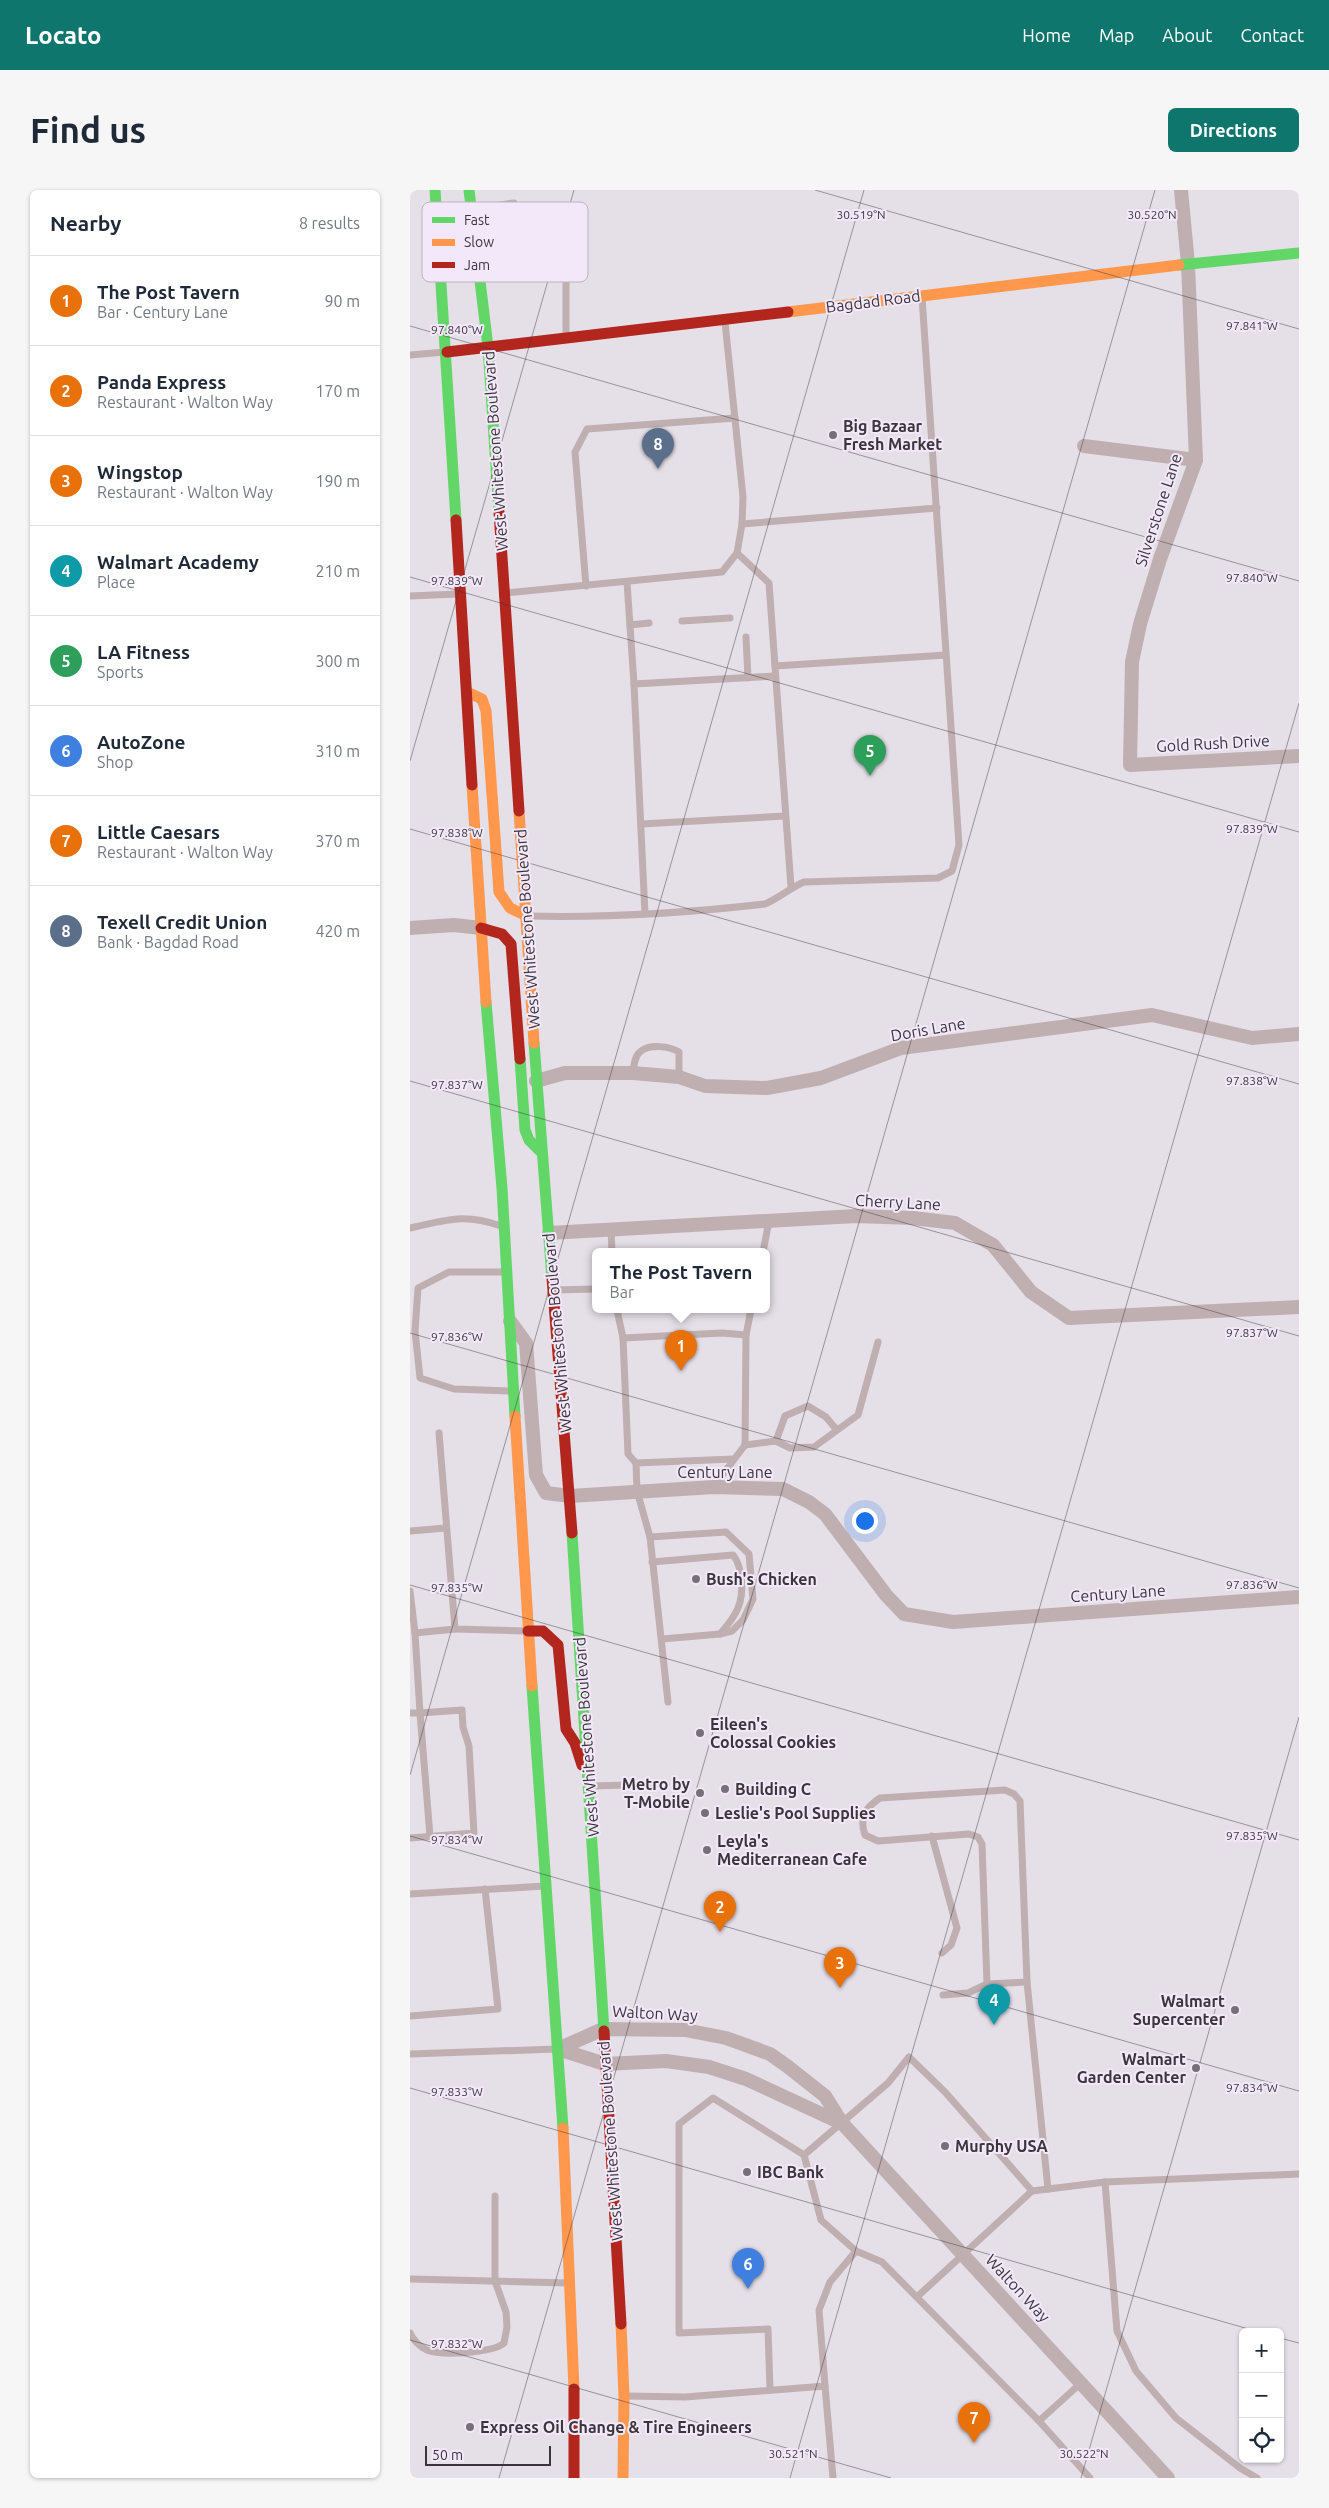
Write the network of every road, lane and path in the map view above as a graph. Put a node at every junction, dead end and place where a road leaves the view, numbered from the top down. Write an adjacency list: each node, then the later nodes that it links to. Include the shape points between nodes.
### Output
1 (1181, 190): 3 (street, Silverstone Lane)
2 (1299, 253): 3 (main road, Bagdad Road)
3 (1188, 264): 7 (main road, Bagdad Road); 15 (street, Silverstone Lane)
4 (442, 282): 11 (main road)
5 (480, 282): 10 (main road, West Whitestone Boulevard)
6 (566, 282): 9 (lane)
7 (922, 295): 8 (main road, Bagdad Road); 16 (lane)
8 (725, 319): 9 (main road, Bagdad Road); 13 (lane)
9 (566, 338): 10 (main road, Bagdad Road)
10 (488, 347): 11 (main road, Bagdad Road); 22 (main road, West Whitestone Boulevard)
11 (447, 352): 12 (lane); 21 (main road)
12 (410, 355)
13 (735, 418): 17 (lane, via 743,497); 20 (lane, via 587,429 575,452)
14 (1084, 446): 15 (street)
15 (1196, 460): 36 (street, Silverstone Lane, via 1140,624 1132,662)
16 (937, 508): 17 (lane); 29 (lane)
17 (742, 524): 18 (lane)
18 (737, 553): 19 (lane, via 722,572); 30 (lane, via 768,583)
19 (627, 582): 20 (lane); 27 (lane)
20 (586, 586): 22 (lane)
21 (461, 594): 23 (lane); 34 (main road)
22 (505, 594): 41 (main road, West Whitestone Boulevard)
23 (410, 596)
24 (730, 618): 25 (lane)
25 (682, 621)
26 (649, 623): 27 (lane)
27 (630, 624): 33 (lane)
28 (746, 637): 32 (lane)
29 (946, 654): 30 (lane); 39 (lane, via 959,845 952,871 938,878 804,882)
30 (775, 666): 31 (lane)
31 (775, 676): 32 (lane); 37 (lane)
32 (748, 678): 33 (lane)
33 (634, 684): 38 (lane)
34 (467, 692): 41 (main road, via 482,699 486,711 499,892 507,906); 43 (main road)
35 (1299, 756): 36 (street, Gold Rush Drive)
36 (1130, 765)
37 (785, 816): 38 (lane); 39 (lane)
38 (640, 824): 40 (lane)
39 (791, 887): 40 (lane, via 765,904)
40 (645, 914): 41 (lane, via 578,918)
41 (527, 916): 47 (main road, West Whitestone Boulevard)
42 (410, 928): 43 (street, via 454,925)
43 (481, 928): 48 (main road, via 499,932 511,944 525,1130 529,1140); 50 (main road)
44 (1299, 1034): 46 (street, Doris Lane, via 1252,1038 1152,1015 901,1048 821,1078 767,1088 705,1086)
45 (633, 1073): 46 (street, Doris Lane); 46 (lane, via 640,1051 653,1047 673,1048 679,1052); 47 (street, Doris Lane, via 565,1073)
46 (678, 1077)
47 (536, 1081): 48 (main road, West Whitestone Boulevard)
48 (541, 1152): 53 (main road, West Whitestone Boulevard)
49 (769, 1221): 52 (street, Cherry Lane); 55 (lane); 59 (street, Cherry Lane, via 856,1216 955,1223 993,1245 1031,1292 1069,1318)
50 (504, 1227): 51 (lane, via 476,1218 451,1219); 56 (main road)
51 (410, 1228)
52 (611, 1230): 53 (street, Cherry Lane); 54 (lane)
53 (549, 1233): 57 (main road, West Whitestone Boulevard)
54 (612, 1248)
55 (764, 1248)
56 (505, 1272): 62 (main road); 66 (lane, via 449,1272 418,1288 415,1331 420,1378 454,1389)
57 (553, 1290): 58 (lane); 75 (main road, West Whitestone Boulevard)
58 (592, 1290)
59 (1299, 1307)
60 (618, 1313): 64 (lane)
61 (750, 1313): 63 (lane)
62 (510, 1320): 66 (main road); 75 (street, Century Lane, via 526,1343 536,1475 546,1493)
63 (746, 1335): 64 (lane, via 722,1333); 70 (lane)
64 (623, 1338): 72 (lane, via 628,1454)
65 (878, 1342): 67 (lane, via 858,1415)
66 (514, 1391): 83 (main road)
67 (836, 1429): 69 (lane, via 814,1447 790,1448); 69 (lane, via 808,1406 784,1416)
68 (440, 1433): 76 (lane)
69 (776, 1441): 70 (lane)
70 (745, 1445): 71 (lane)
71 (733, 1459): 72 (lane); 73 (lane)
72 (636, 1463): 74 (lane)
73 (714, 1487): 74 (street, Century Lane); 81 (street, Century Lane, via 783,1489 809,1502 825,1514 904,1614 953,1622)
74 (637, 1491): 75 (street, Century Lane); 78 (lane)
75 (570, 1496): 91 (main road, West Whitestone Boulevard)
76 (446, 1528): 77 (lane); 82 (lane)
77 (410, 1531)
78 (650, 1537): 79 (lane); 85 (lane, via 726,1532 749,1554 753,1599 743,1620 732,1631)
79 (652, 1562): 85 (lane, via 733,1555 738,1561 740,1576 739,1606); 86 (lane)
80 (410, 1592): 84 (lane)
81 (1299, 1597)
82 (455, 1630): 83 (lane); 84 (lane)
83 (528, 1631): 91 (main road, via 543,1631 558,1645 566,1729); 95 (main road)
84 (415, 1633): 88 (lane)
85 (720, 1634): 86 (lane)
86 (662, 1639): 87 (lane)
87 (668, 1702)
88 (420, 1713): 89 (lane); 92 (lane); 92 (lane, via 462,1710 469,1746 474,1833)
89 (410, 1714)
90 (666, 1784): 91 (lane)
91 (589, 1786): 103 (main road, West Whitestone Boulevard)
92 (430, 1836): 94 (lane)
93 (932, 1836): 98 (lane, via 957,1928 951,1945); 99 (lane, via 872,1839 865,1835 863,1828 865,1811 880,1798 989,1790 1010,1792 1020,1801); 100 (lane, via 969,1834 978,1837 982,1844)
94 (410, 1838)
95 (546, 1886): 96 (lane); 104 (main road)
96 (485, 1890): 97 (lane); 102 (lane, via 498,2009)
97 (410, 1894)
98 (942, 1953)
99 (1028, 1982): 100 (lane); 111 (lane)
100 (987, 1984): 101 (lane, via 968,1993)
101 (943, 1995)
102 (410, 2016)
103 (603, 2029): 104 (street, Walton Way); 106 (main road, West Whitestone Boulevard); 107 (street, Walton Way, via 692,2031 726,2038 770,2054 825,2096)
104 (558, 2049): 105 (lane); 106 (street, Walton Way); 118 (main road)
105 (410, 2054)
106 (605, 2064): 107 (street, Walton Way, via 666,2061 708,2066 746,2079); 124 (main road, West Whitestone Boulevard)
107 (842, 2123): 108 (lane); 112 (lane, via 888,2083 908,2057 945,2092); 115 (street, Walton Way)
108 (804, 2155): 114 (lane, via 821,2220); 123 (lane, via 713,2098 679,2124 679,2333 768,2329)
109 (1299, 2174): 110 (lane)
110 (1105, 2182): 111 (lane); 131 (lane, via 1117,2331 1136,2371 1176,2418)
111 (1048, 2189): 112 (lane)
112 (1032, 2191): 115 (lane)
113 (495, 2196): 117 (lane)
114 (856, 2252): 119 (lane, via 882,2262); 122 (lane, via 830,2282 819,2310)
115 (963, 2254): 119 (lane); 121 (street, Walton Way)
116 (410, 2279): 117 (lane)
117 (496, 2281): 118 (lane); 120 (lane, via 507,2326 504,2343 499,2348 429,2351)
118 (572, 2283): 126 (main road)
119 (918, 2296): 125 (lane)
120 (410, 2334)
121 (1081, 2382): 125 (lane); 130 (street, Walton Way)
122 (825, 2386): 123 (lane); 128 (lane)
123 (770, 2390): 124 (lane, via 686,2396)
124 (624, 2396): 127 (main road, West Whitestone Boulevard)
125 (1039, 2421): 129 (lane)
126 (574, 2478)
127 (623, 2478)
128 (833, 2478)
129 (1090, 2478)
130 (1168, 2478)
131 (1257, 2478)

